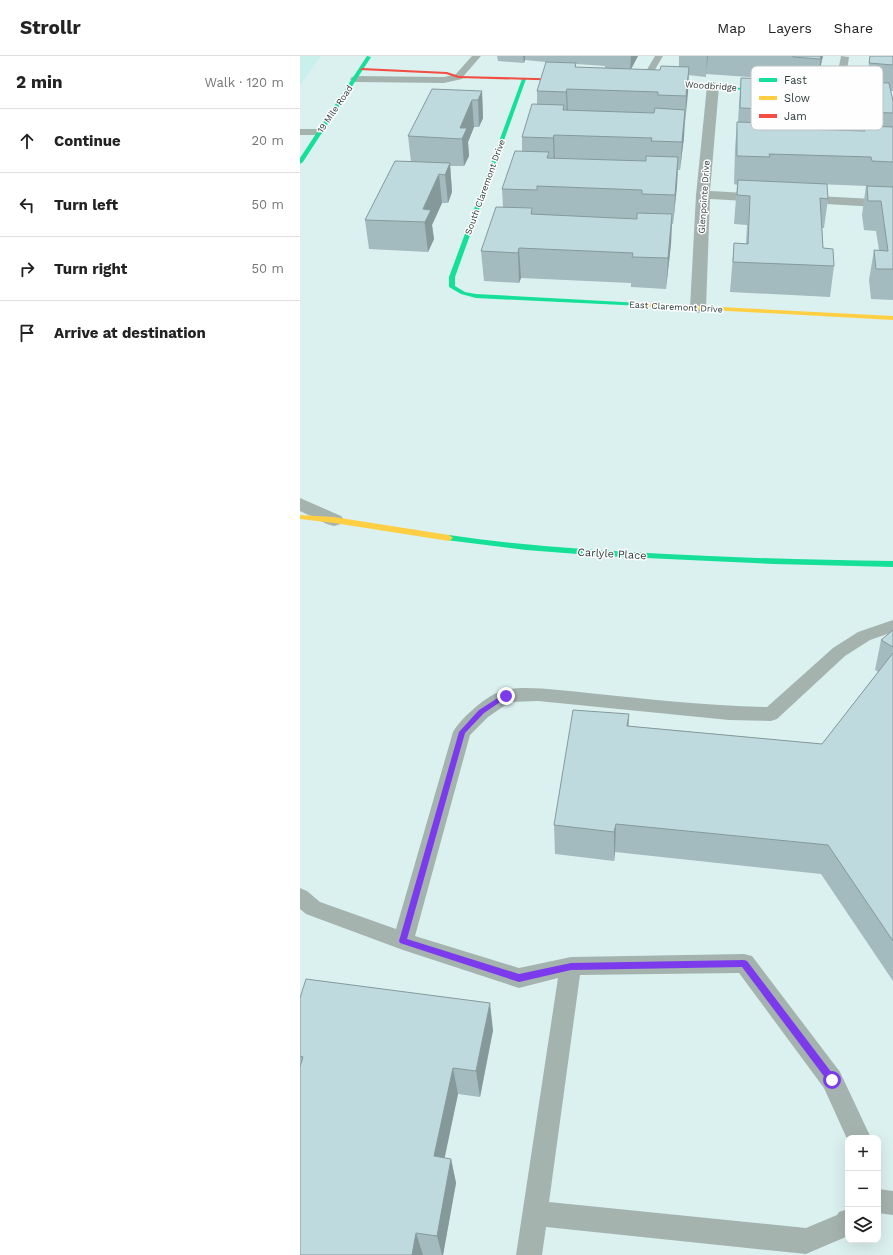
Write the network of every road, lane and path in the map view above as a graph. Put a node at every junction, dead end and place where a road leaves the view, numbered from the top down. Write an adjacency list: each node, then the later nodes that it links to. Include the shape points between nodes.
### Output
1 (370, 56): 6 (street, 19 Mile Road)
2 (477, 56): 7 (lane)
3 (659, 56): 10 (lane)
4 (845, 57): 5 (lane)
5 (843, 66)
6 (359, 74): 7 (street, via 444,80); 14 (street, 19 Mile Road)
7 (458, 77): 8 (street)
8 (524, 79): 9 (street); 20 (street, South Claremont Drive, via 452,277 452,287)
9 (580, 80)
10 (639, 82): 11 (street, Woodbridge)
11 (713, 86): 12 (street, Woodbridge); 18 (street, Glenpointe Drive)
12 (751, 89)
13 (300, 132): 14 (lane)
14 (319, 132): 16 (street, 19 Mile Road)
15 (300, 143): 16 (lane)
16 (312, 143): 17 (street, 19 Mile Road)
17 (300, 162)
18 (703, 195): 19 (street); 21 (street, Glenpointe Drive)
19 (893, 204)
20 (460, 292): 21 (street, East Claremont Drive, via 476,296)
21 (698, 308): 22 (street, East Claremont Drive)
22 (893, 318)
23 (300, 504): 25 (street, Carlyle Place)
24 (300, 517): 25 (street, Carlyle Place)
25 (334, 520): 26 (street, Carlyle Place, via 478,543 573,552 780,562)
26 (893, 564)
27 (893, 626): 29 (lane, via 864,636 839,652 771,714 729,713 538,695 506,696 482,712 462,732)
28 (300, 897): 29 (lane, via 313,908)
29 (403, 941): 30 (lane, via 519,978)
30 (571, 966): 31 (lane, via 744,963 832,1080); 34 (lane)
31 (858, 1135)
32 (881, 1201): 33 (lane)
33 (893, 1203)
34 (534, 1213): 35 (lane, via 806,1241); 36 (lane)
35 (845, 1224)
36 (529, 1255)

